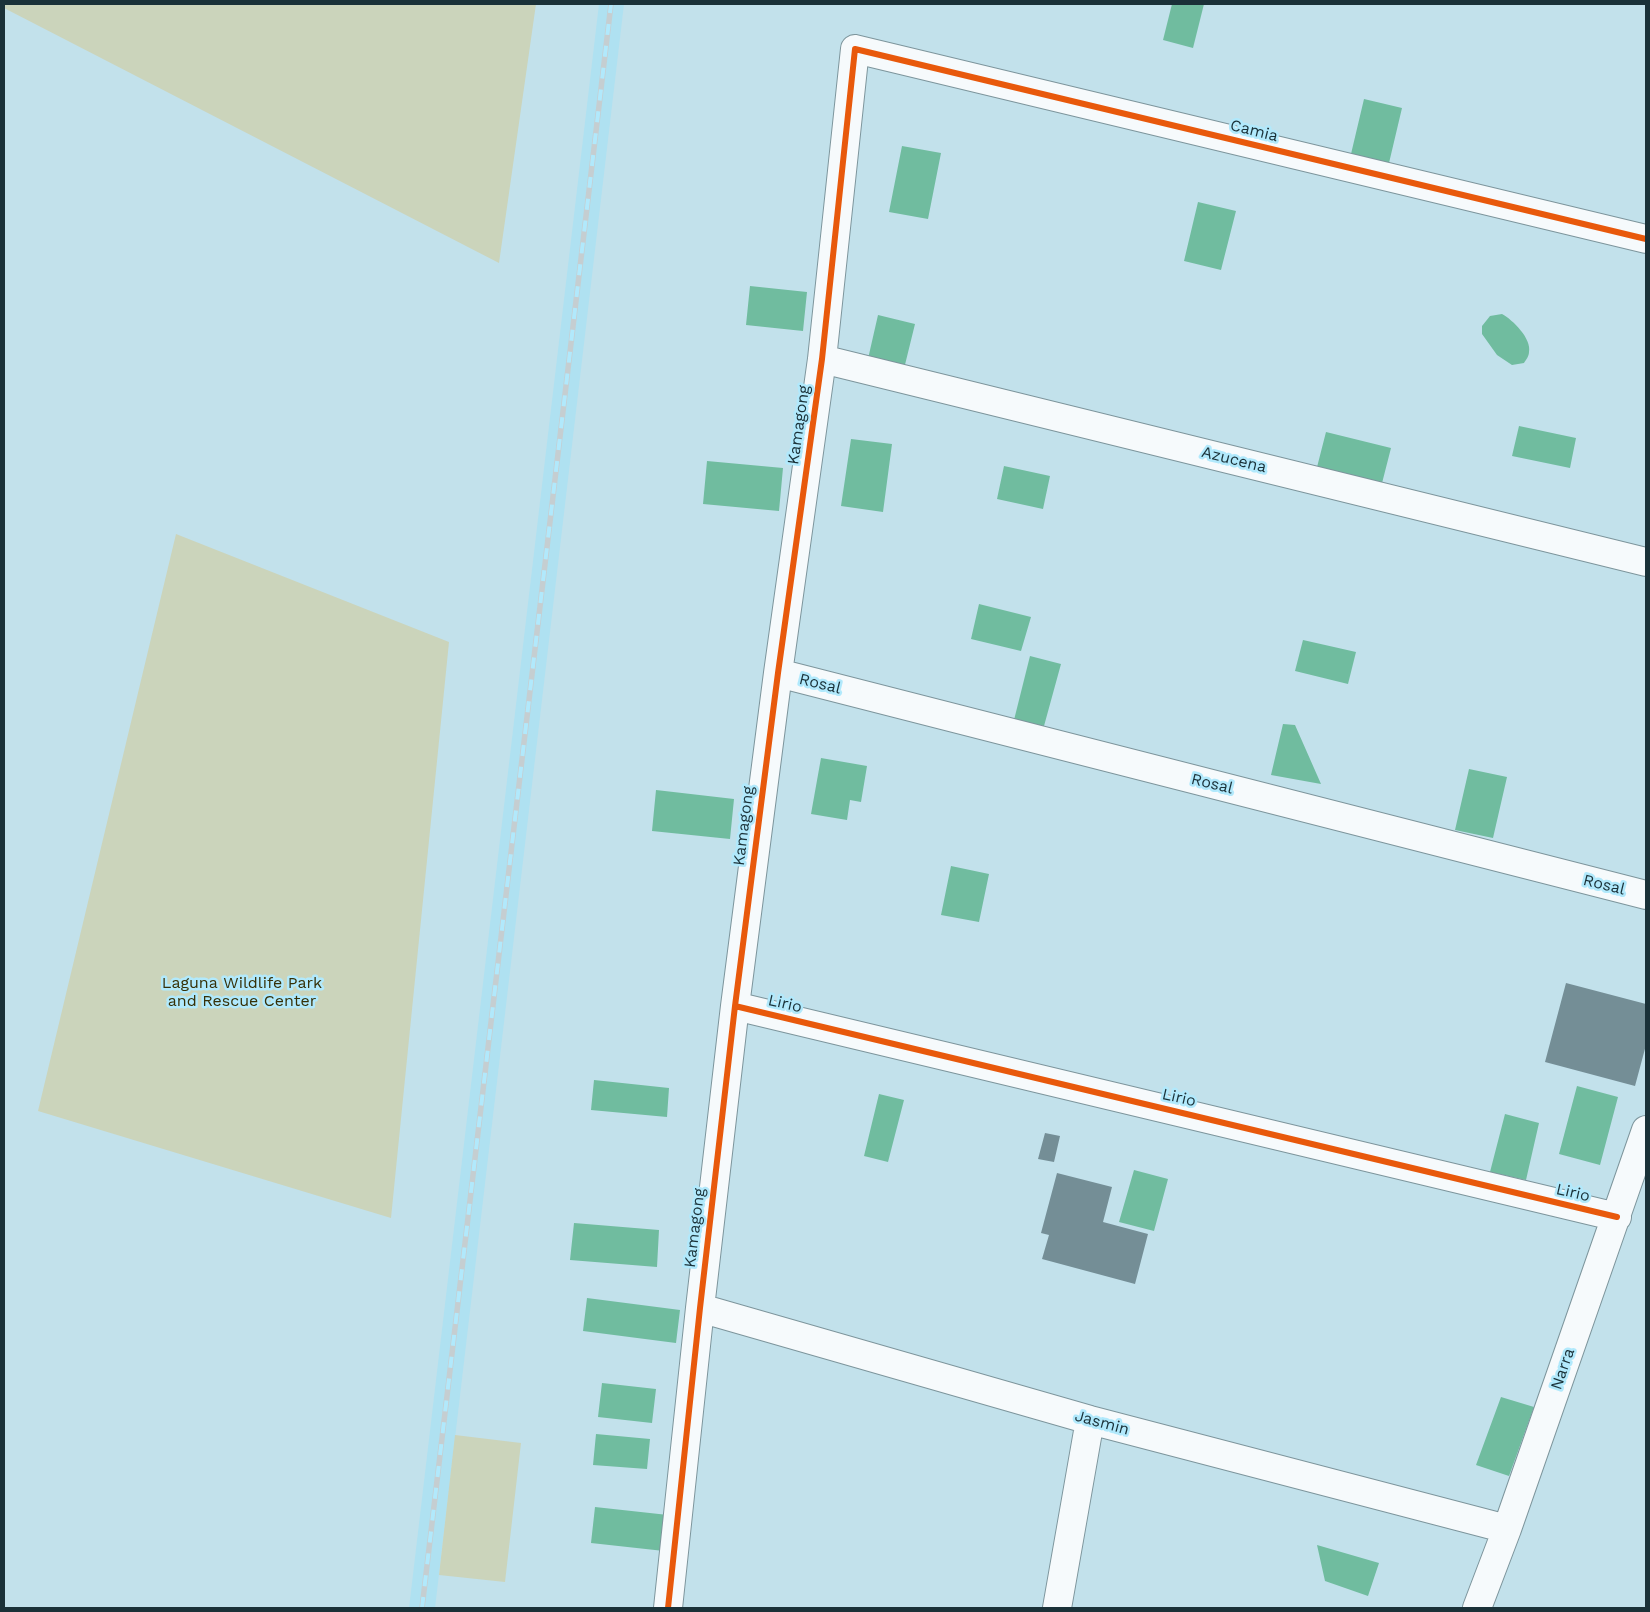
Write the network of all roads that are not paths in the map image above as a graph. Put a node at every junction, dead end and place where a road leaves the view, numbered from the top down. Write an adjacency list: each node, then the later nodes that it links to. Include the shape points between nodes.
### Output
1 (855, 49): 2 (street, Camia); 3 (street, Kamagong)
2 (1646, 240)
3 (822, 359): 4 (street, Azucena); 5 (street, Kamagong)
4 (1646, 562)
5 (778, 673): 6 (street, Rosal); 7 (street, Kamagong)
6 (1646, 895)
7 (735, 1006): 9 (street, Lirio); 10 (street, Kamagong)
8 (1646, 1130): 9 (street, Narra)
9 (1617, 1217): 12 (street, Narra)
10 (700, 1308): 11 (street, Jasmin); 13 (street, Kamagong)
11 (1090, 1420): 12 (street, Jasmin); 14 (street)
12 (1506, 1529): 15 (street, Narra)
13 (668, 1608)
14 (1057, 1608)
15 (1477, 1608)

